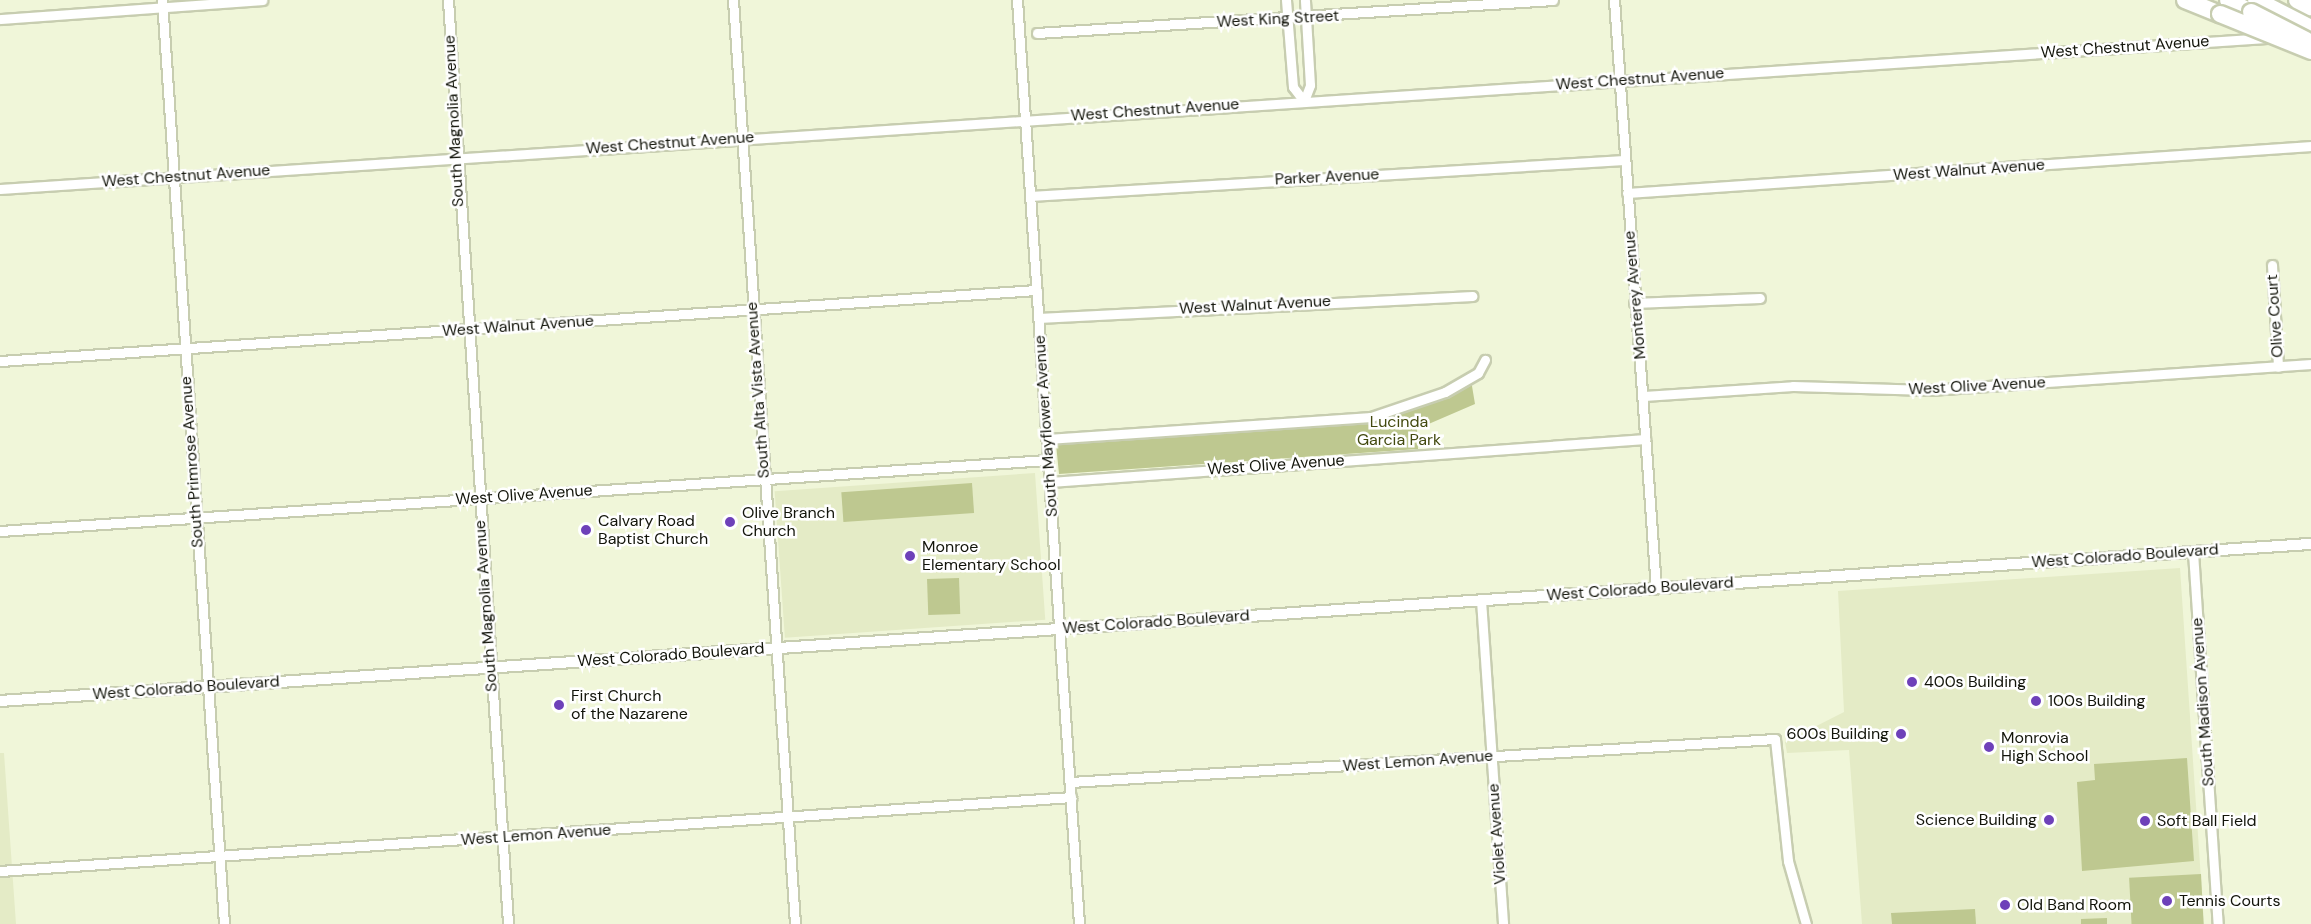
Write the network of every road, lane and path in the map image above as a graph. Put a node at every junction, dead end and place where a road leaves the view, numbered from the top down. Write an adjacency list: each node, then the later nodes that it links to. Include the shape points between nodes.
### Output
1 (262, 0): 10 (street)
2 (448, 0): 29 (street, South Magnolia Avenue)
3 (733, 0): 27 (street, South Alta Vista Avenue)
4 (1017, 0): 26 (street, South Mayflower Avenue)
5 (1286, 0): 18 (street)
6 (1305, 0): 15 (street)
7 (1554, 0): 15 (street, West King Street)
8 (1614, 0): 24 (street, Monterey Avenue)
9 (2185, 0): 13 (highway)
10 (163, 4): 17 (street); 31 (street, South Primrose Avenue)
11 (2286, 5): 12 (highway); 14 (highway); 16 (highway); 19 (highway)
12 (2254, 6): 13 (highway); 22 (highway, bridge)
13 (2224, 7): 23 (highway, bridge)
14 (2311, 7)
15 (1306, 17): 18 (street, West King Street); 25 (street, via 1310,85)
16 (2311, 18)
17 (0, 19)
18 (1287, 19): 20 (street, West King Street); 25 (street, via 1293,87)
19 (2311, 28)
20 (1037, 33)
21 (2311, 35): 24 (street, West Chestnut Avenue)
22 (2311, 42)
23 (2311, 51)
24 (1620, 80): 25 (street, West Chestnut Avenue); 30 (street, Monterey Avenue)
25 (1304, 101): 26 (street, West Chestnut Avenue)
26 (1025, 119): 27 (street, West Chestnut Avenue); 34 (street, South Mayflower Avenue)
27 (741, 138): 29 (street, West Chestnut Avenue); 40 (street, South Alta Vista Avenue)
28 (2311, 146): 33 (street, West Walnut Avenue)
29 (455, 158): 31 (street, West Chestnut Avenue); 42 (street, South Magnolia Avenue)
30 (1624, 160): 33 (street, Monterey Avenue); 34 (street, Parker Avenue)
31 (174, 177): 32 (street, West Chestnut Avenue); 43 (street, South Primrose Avenue)
32 (0, 189)
33 (1627, 193): 39 (street, Monterey Avenue)
34 (1030, 196): 36 (street, South Mayflower Avenue)
35 (2272, 265): 47 (street, Olive Court)
36 (1037, 291): 40 (street, West Walnut Avenue); 41 (street, South Mayflower Avenue)
37 (1472, 296): 41 (street, West Walnut Avenue)
38 (1760, 298): 39 (street)
39 (1634, 303): 48 (street, Monterey Avenue)
40 (753, 310): 42 (street, West Walnut Avenue); 52 (street, South Alta Vista Avenue)
41 (1038, 318): 49 (street, South Mayflower Avenue)
42 (467, 329): 43 (street, West Walnut Avenue); 54 (street, South Magnolia Avenue)
43 (184, 349): 45 (street, West Walnut Avenue); 55 (street, South Primrose Avenue)
44 (1485, 360): 49 (street, via 1478,373 1445,392 1371,417)
45 (0, 361)
46 (2311, 364): 47 (street, West Olive Avenue)
47 (2278, 367): 48 (street, West Olive Avenue, via 1929,390 1793,386)
48 (1644, 396): 50 (street, Monterey Avenue)
49 (1047, 439): 51 (street, South Mayflower Avenue)
50 (1645, 439): 53 (street, West Olive Avenue); 59 (street, Monterey Avenue)
51 (1048, 460): 52 (street, West Olive Avenue); 53 (street, South Mayflower Avenue)
52 (765, 479): 54 (street, West Olive Avenue); 62 (street, South Alta Vista Avenue)
53 (1050, 482): 61 (street, South Mayflower Avenue)
54 (479, 498): 55 (street, West Olive Avenue); 63 (street, South Magnolia Avenue)
55 (196, 517): 56 (street, West Olive Avenue); 64 (street, South Primrose Avenue)
56 (0, 531)
57 (2311, 544): 58 (street, West Colorado Boulevard)
58 (2193, 552): 59 (street, West Colorado Boulevard); 79 (street, South Madison Avenue)
59 (1656, 589): 60 (street, West Colorado Boulevard)
60 (1481, 600): 61 (street, West Colorado Boulevard); 66 (street, Violet Avenue)
61 (1060, 629): 62 (street, West Colorado Boulevard); 67 (street, South Mayflower Avenue)
62 (776, 648): 63 (street, West Colorado Boulevard); 69 (street, South Alta Vista Avenue)
63 (490, 668): 64 (street, West Colorado Boulevard); 70 (street, South Magnolia Avenue)
64 (208, 686): 65 (street, West Colorado Boulevard); 71 (street, South Primrose Avenue)
65 (0, 700)
66 (1492, 756): 67 (street, West Lemon Avenue); 77 (street, Violet Avenue); 78 (street, West Lemon Avenue, via 1775,739 1788,861)
67 (1070, 782): 68 (street, South Mayflower Avenue)
68 (1071, 797): 69 (street, West Lemon Avenue); 76 (street, South Mayflower Avenue)
69 (788, 818): 70 (street, West Lemon Avenue); 75 (street, South Alta Vista Avenue)
70 (502, 837): 71 (street, West Lemon Avenue); 74 (street, South Magnolia Avenue)
71 (219, 856): 72 (street, West Lemon Avenue); 73 (street, South Primrose Avenue)
72 (0, 871)
73 (224, 924)
74 (508, 924)
75 (795, 924)
76 (1079, 924)
77 (1503, 924)
78 (1806, 924)
79 (2218, 924)

